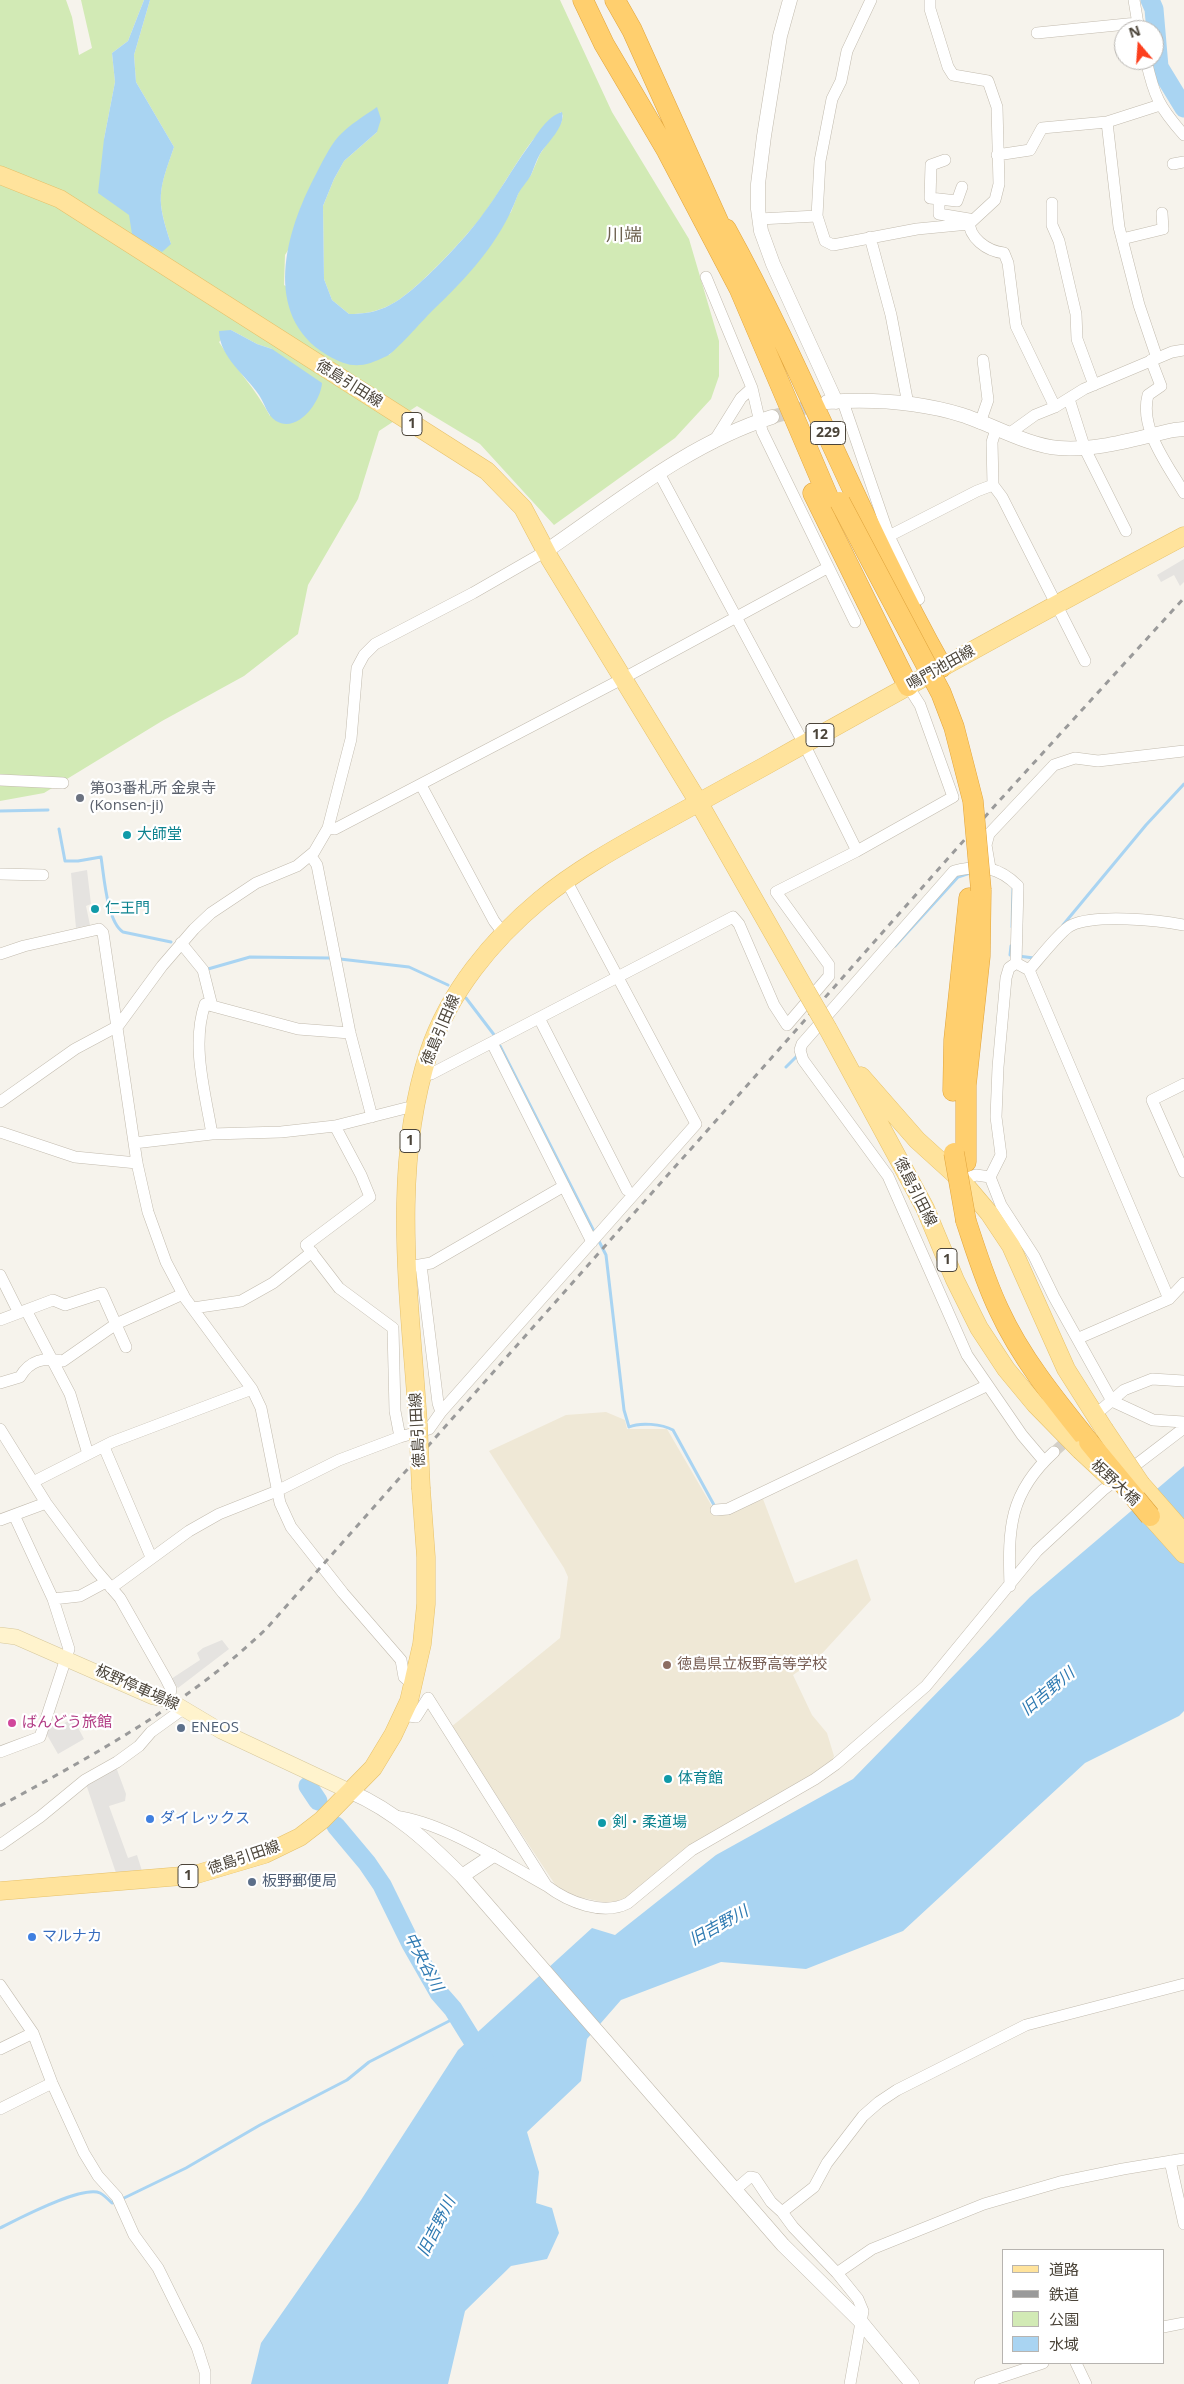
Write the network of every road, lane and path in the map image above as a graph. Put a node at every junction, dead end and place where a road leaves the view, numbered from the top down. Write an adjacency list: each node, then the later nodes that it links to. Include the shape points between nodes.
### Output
1 (583, 0): 20 (highway, via 604,44)
2 (615, 0): 20 (highway, via 632,30)
3 (790, 0): 23 (street, via 780,36 760,165)
4 (871, 0): 22 (street, via 847,51 841,81 832,98 820,161)
5 (930, 0): 14 (street, via 930,9 953,75 988,81 997,107)
6 (1134, 0): 7 (street)
7 (1137, 20)
8 (1114, 28): 9 (street)
9 (1038, 33)
10 (1148, 70): 11 (street)
11 (1160, 105): 12 (street); 13 (street)
12 (1107, 122): 14 (street, via 1042,128 1030,150); 26 (street, via 1112,184)
13 (1184, 135)
14 (997, 155): 24 (street, via 999,184 995,200)
15 (944, 160): 18 (street, via 931,165 930,198)
16 (0, 175): 51 (main road, 徳島引田線 / 1, via 60,199 487,471 522,508)
17 (962, 188): 18 (street, via 957,201)
18 (939, 200): 24 (street, via 940,214 969,218)
19 (1052, 203): 31 (street, via 1052,225 1059,241 1076,314 1077,339)
20 (706, 209): 58 (highway, 229, via 784,340); 60 (highway, 229, via 822,513); 97 (highway, via 738,288 836,504 932,697 953,761 963,804 975,890 980,956)
21 (1162, 213): 26 (street, via 1163,229)
22 (817, 216): 23 (street); 25 (street, via 825,241 833,245)
23 (759, 220): 34 (street, via 773,264)
24 (969, 224): 25 (street); 37 (street, via 979,242 990,251 1004,254 1016,326)
25 (870, 237): 36 (street, via 891,315)
26 (1122, 239): 29 (street)
27 (706, 277): 32 (street)
28 (1184, 350): 29 (street)
29 (1154, 359): 31 (street); 42 (street, via 1160,386 1148,395 1146,402)
30 (983, 360): 39 (street, via 988,400)
31 (1094, 385): 33 (street)
32 (752, 388): 38 (street); 43 (street, via 741,398)
33 (1069, 399): 37 (street); 44 (street)
34 (839, 402): 35 (street); 36 (street); 49 (street)
35 (821, 403)
36 (908, 404): 39 (street, via 955,413)
37 (1055, 407): 41 (street)
38 (766, 419): 43 (street); 52 (street)
39 (980, 422): 41 (street)
40 (1184, 429): 42 (street)
41 (1003, 431): 44 (street, via 1040,445); 46 (street, via 992,442)
42 (1151, 434): 44 (street); 47 (street)
43 (713, 443): 45 (street)
44 (1085, 449): 48 (street)
45 (659, 473): 51 (street); 55 (street)
46 (993, 485): 49 (street); 54 (street, via 1002,496)
47 (1184, 493)
48 (1126, 531)
49 (889, 536): 53 (street)
50 (1184, 536): 54 (main road, 鳴門池田線 / 12)
51 (546, 551): 59 (main road, 徳島引田線 / 1); 67 (street, via 375,644 364,655 357,668 351,739)
52 (827, 568): 55 (street); 56 (street)
53 (919, 599)
54 (1057, 604): 57 (street); 58 (main road, 鳴門池田線 / 12)
55 (737, 618): 59 (street); 61 (street)
56 (855, 622)
57 (1085, 661)
58 (942, 667): 60 (main road, 鳴門池田線 / 12)
59 (622, 679): 65 (street); 66 (main road, 徳島引田線 / 1)
60 (908, 686): 61 (main road, 鳴門池田線 / 12); 68 (street, via 920,705 953,798)
61 (804, 744): 66 (main road, 鳴門池田線 / 12); 68 (street)
62 (1184, 751): 70 (street, via 1098,761 1076,758 1054,765 989,834 986,845)
63 (0, 780): 64 (street)
64 (62, 783)
65 (421, 785): 67 (street, via 335,829); 75 (street)
66 (699, 802): 73 (main road, 徳島引田線 / 1, via 612,850); 86 (main road, 徳島引田線 / 1, bridge)
67 (328, 828): 69 (street)
68 (857, 851): 80 (street, via 776,892 829,965 829,976 787,1024 774,1005 739,924 732,917)
69 (311, 856): 76 (street, via 228,900); 84 (street, via 317,864)
70 (990, 868): 78 (street, via 1007,875 1018,886); 103 (street, via 954,871 800,1050 803,1060 888,1176)
71 (0, 874): 72 (street)
72 (43, 875)
73 (566, 880): 75 (main road, 徳島引田線 / 1); 80 (street)
74 (1184, 925): 79 (street, via 1156,920 1100,920 1070,925)
75 (504, 934): 87 (main road, 徳島引田線 / 1, via 459,987 430,1050)
76 (181, 943): 81 (street, via 203,970); 83 (street)
77 (0, 954): 83 (street, via 99,930 103,933)
78 (1016, 963): 79 (street); 99 (street, via 1009,968 1006,978 997,1100 1001,1156)
79 (1028, 970): 110 (street)
80 (618, 977): 82 (street); 104 (street, via 696,1124)
81 (212, 1006): 84 (street, via 298,1029); 94 (street, via 205,1004 199,1038)
82 (539, 1018): 85 (street); 101 (street)
83 (118, 1026): 89 (street, via 75,1049); 95 (street)
84 (350, 1033): 91 (street)
85 (492, 1043): 87 (street); 100 (street)
86 (840, 1052): 97 (main road, 徳島引田線 / 1, via 917,1140); 102 (main road, 徳島引田線 / 1)
87 (423, 1075): 90 (main road, 徳島引田線 / 1)
88 (1184, 1084): 98 (street, via 1152,1100)
89 (0, 1102)
90 (414, 1108): 91 (street); 106 (main road, 徳島引田線 / 1, via 406,1201)
91 (372, 1117): 92 (street)
92 (335, 1126): 94 (street); 105 (street, via 370,1197 306,1245)
93 (0, 1132): 96 (street, via 75,1157)
94 (212, 1134): 95 (street)
95 (134, 1143): 96 (street)
96 (137, 1163): 109 (street, via 151,1221 166,1262)
97 (960, 1165): 99 (street, via 976,1175); 129 (main road, 徳島引田線 / 1, via 1011,1246 1066,1369); 129 (highway, via 982,1270 1012,1334 1058,1404)
98 (1184, 1172)
99 (990, 1176): 115 (street, via 1001,1205 1034,1256)
100 (564, 1186): 104 (street); 106 (street, via 431,1262)
101 (627, 1190)
102 (925, 1208): 103 (street); 129 (main road, 徳島引田線 / 1, via 979,1328 1006,1369 1035,1404)
103 (908, 1217): 120 (street, via 967,1355)
104 (595, 1238): 124 (street)
105 (312, 1252): 111 (street, via 273,1283 240,1301); 128 (street, via 340,1288 393,1328 395,1411)
106 (414, 1266): 124 (street); 150 (main road, 徳島引田線 / 1, bridge, via 426,1557 426,1604)
107 (0, 1275): 112 (street)
108 (1184, 1283): 110 (street)
109 (183, 1294): 111 (street); 114 (street)
110 (1169, 1299): 115 (street)
111 (193, 1308): 121 (street)
112 (22, 1312): 113 (street); 114 (street, via 53,1300 65,1305 102,1292); 117 (street)
113 (0, 1320)
114 (116, 1324): 116 (street); 117 (street, via 63,1361)
115 (1079, 1338): 122 (street)
116 (126, 1347)
117 (50, 1358): 119 (street, via 26,1366 20,1377); 132 (street, via 70,1394)
118 (1184, 1381): 122 (street, via 1152,1379 1124,1390)
119 (0, 1383)
120 (986, 1386): 133 (street); 138 (street, via 728,1509)
121 (252, 1389): 130 (street); 136 (street, via 261,1408)
122 (1112, 1401): 123 (street); 125 (street, via 1153,1420)
123 (1102, 1409)
124 (441, 1412): 128 (street, via 429,1429)
125 (1184, 1422)
126 (1184, 1428): 146 (street, via 1103,1490 1037,1551)
127 (0, 1429): 134 (street)
128 (400, 1437): 136 (street, via 339,1460)
129 (1093, 1440): 135 (highway, bridge); 140 (highway, bridge)
130 (104, 1446): 132 (street); 144 (street)
131 (1054, 1452): 133 (street)
132 (88, 1454): 134 (street)
133 (1044, 1461): 146 (street, via 1022,1489 1016,1504 1008,1542)
134 (33, 1482): 137 (street)
135 (1141, 1484): 142 (main road)
136 (277, 1490): 144 (street, via 219,1514); 150 (street, via 291,1527 401,1660 404,1677)
137 (46, 1503): 139 (street); 145 (street)
138 (716, 1510)
139 (14, 1515): 141 (street); 147 (street)
140 (1150, 1516): 143 (main road)
141 (0, 1520)
142 (1184, 1533)
143 (1184, 1554)
144 (151, 1557): 145 (street)
145 (108, 1585): 147 (street, via 80,1596); 151 (street, via 130,1613 166,1679 171,1689)
146 (1010, 1586): 160 (street, via 926,1686 836,1764 692,1850 628,1903 613,1909 592,1907 559,1895)
147 (53, 1599): 149 (street, via 69,1649)
148 (0, 1634): 149 (main road, 板野停車場線, via 16,1636)
149 (68, 1658): 151 (main road, 板野停車場線, via 153,1697); 154 (street, via 40,1737)
150 (414, 1685): 153 (main road, 徳島引田線 / 1)
151 (169, 1700): 152 (main road, 板野停車場線)
152 (183, 1709): 155 (main road, 板野停車場線); 157 (street, via 151,1732 139,1746 85,1780)
153 (402, 1715): 155 (main road, 徳島引田線 / 1, via 373,1768); 160 (street, via 416,1717 428,1698)
154 (0, 1752)
155 (351, 1792): 156 (street, via 372,1800); 161 (main road, 徳島引田線 / 1, via 300,1837 266,1854 224,1868 162,1879)
156 (394, 1816): 158 (street, via 414,1818); 159 (street)
157 (0, 1845)
158 (492, 1856): 159 (street); 160 (street)
159 (462, 1876): 170 (street)
160 (547, 1886)
161 (0, 1891)
162 (1184, 1984): 171 (street, via 1026,2025 898,2090 864,2116 827,2163 814,2187)
163 (0, 1985): 164 (street)
164 (33, 2033): 165 (street); 166 (street)
165 (0, 2049)
166 (52, 2083): 167 (street); 179 (street, via 84,2153 118,2200 134,2235 158,2268 197,2347 205,2372)
167 (0, 2109)
168 (1184, 2159): 169 (street)
169 (1170, 2161): 172 (street); 173 (street, via 1060,2182 984,2204 872,2248)
170 (732, 2186): 171 (street, via 754,2178); 174 (street, via 783,2245)
171 (782, 2212): 173 (street)
172 (1184, 2224)
173 (837, 2273): 174 (street, via 858,2299)
174 (861, 2322): 180 (street); 181 (street)
175 (1184, 2322): 176 (street)
176 (1164, 2328)
177 (1040, 2364): 182 (street)
178 (1076, 2364): 183 (street)
179 (205, 2384)
180 (850, 2384)
181 (912, 2384)
182 (980, 2384)
183 (1086, 2384)

